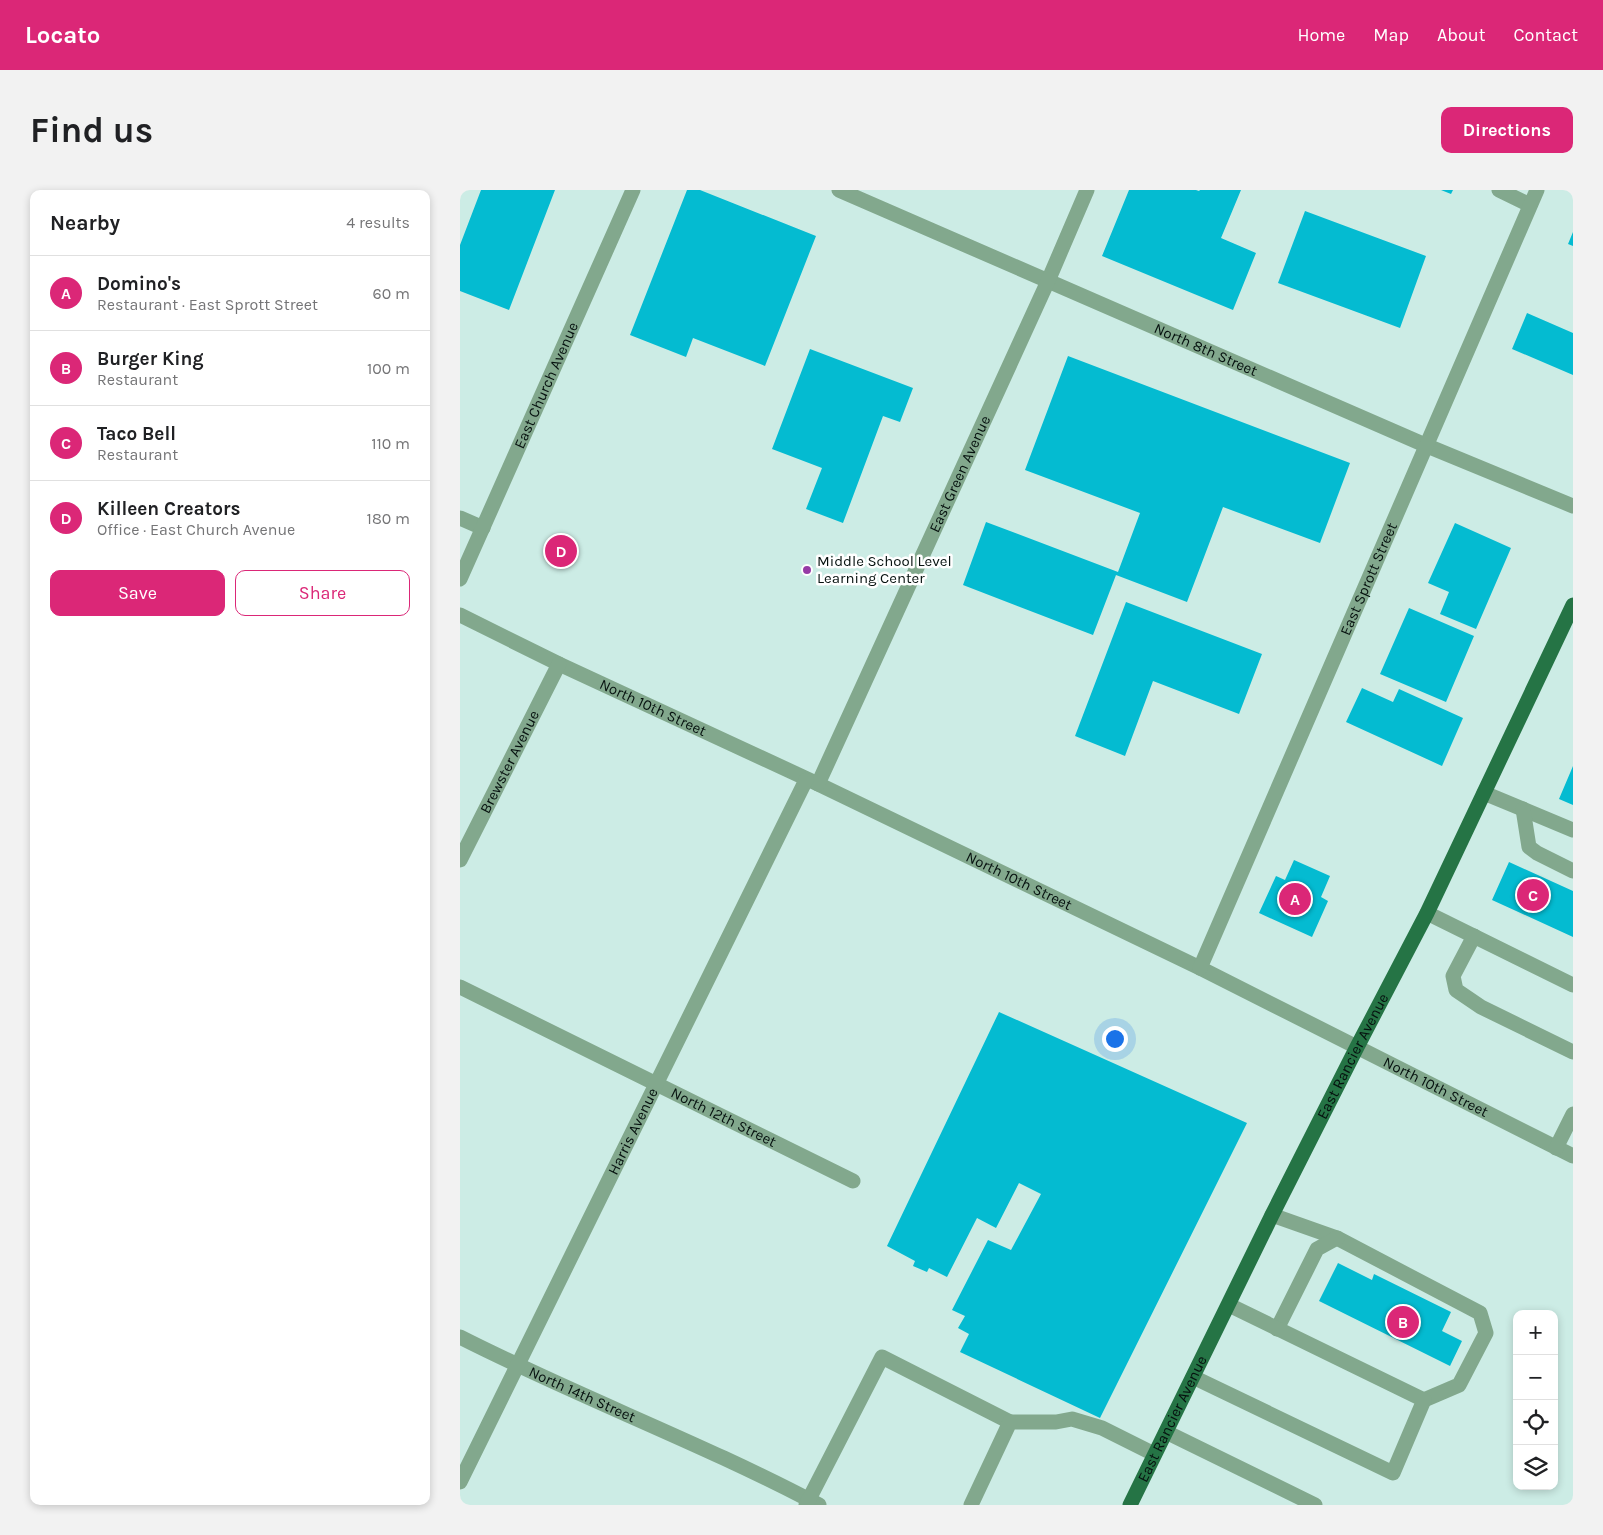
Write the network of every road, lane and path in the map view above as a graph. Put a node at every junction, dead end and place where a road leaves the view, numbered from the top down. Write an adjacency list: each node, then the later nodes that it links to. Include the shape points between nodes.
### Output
1 (633, 190): 11 (street, East Church Avenue)
2 (839, 190): 7 (street, North 8th Street)
3 (1087, 190): 7 (street, East Green Avenue)
4 (1499, 190): 6 (street)
5 (1536, 190): 6 (street, East Sprott Street)
6 (1530, 205): 8 (street, East Sprott Street)
7 (1048, 280): 8 (street, North 8th Street); 16 (street, East Green Avenue)
8 (1425, 445): 9 (street, North 8th Street); 24 (street, East Sprott Street)
9 (1573, 506)
10 (460, 518): 11 (street)
11 (483, 528): 12 (street, East Church Avenue)
12 (460, 579)
13 (1573, 605): 17 (main road, East Rancier Avenue)
14 (460, 615): 15 (street, North 10th Street)
15 (559, 664): 16 (street, North 10th Street); 20 (street, Brewster Avenue)
16 (812, 782): 24 (street, North 10th Street); 29 (street, Harris Avenue)
17 (1484, 793): 18 (street); 22 (main road, East Rancier Avenue)
18 (1523, 809): 19 (street); 21 (street, via 1529,847)
19 (1573, 830)
20 (460, 860)
21 (1573, 871)
22 (1427, 913): 23 (street); 27 (main road, East Rancier Avenue)
23 (1474, 936): 25 (street); 28 (street, via 1453,976 1456,990 1481,1007)
24 (1200, 968): 27 (street, North 10th Street)
25 (1573, 984)
26 (460, 987): 29 (street, North 12th Street)
27 (1357, 1047): 31 (street, North 10th Street); 34 (main road, East Rancier Avenue)
28 (1573, 1052)
29 (655, 1084): 33 (street, North 12th Street); 39 (street, Harris Avenue)
30 (1573, 1114): 31 (street)
31 (1556, 1148): 32 (street, North 10th Street)
32 (1573, 1156)
33 (853, 1181)
34 (1272, 1215): 35 (street); 36 (main road, East Rancier Avenue)
35 (1337, 1238): 37 (street, via 1317,1249); 41 (street, via 1480,1313 1486,1333 1459,1385)
36 (1229, 1305): 37 (street); 40 (main road, East Rancier Avenue)
37 (1277, 1329): 41 (street)
38 (460, 1337): 39 (street, North 14th Street)
39 (518, 1366): 45 (street, Harris Avenue); 46 (street, North 14th Street, via 706,1450)
40 (1193, 1377): 41 (street, via 1393,1473); 43 (main road, East Rancier Avenue)
41 (1424, 1400)
42 (1010, 1422): 44 (street, via 1072,1419 1102,1428); 46 (street, via 882,1356); 47 (street)
43 (1166, 1432): 44 (main road, East Rancier Avenue); 49 (street)
44 (1154, 1454): 48 (main road, East Rancier Avenue)
45 (460, 1482)
46 (811, 1503)
47 (971, 1505)
48 (1130, 1505)
49 (1314, 1505)

